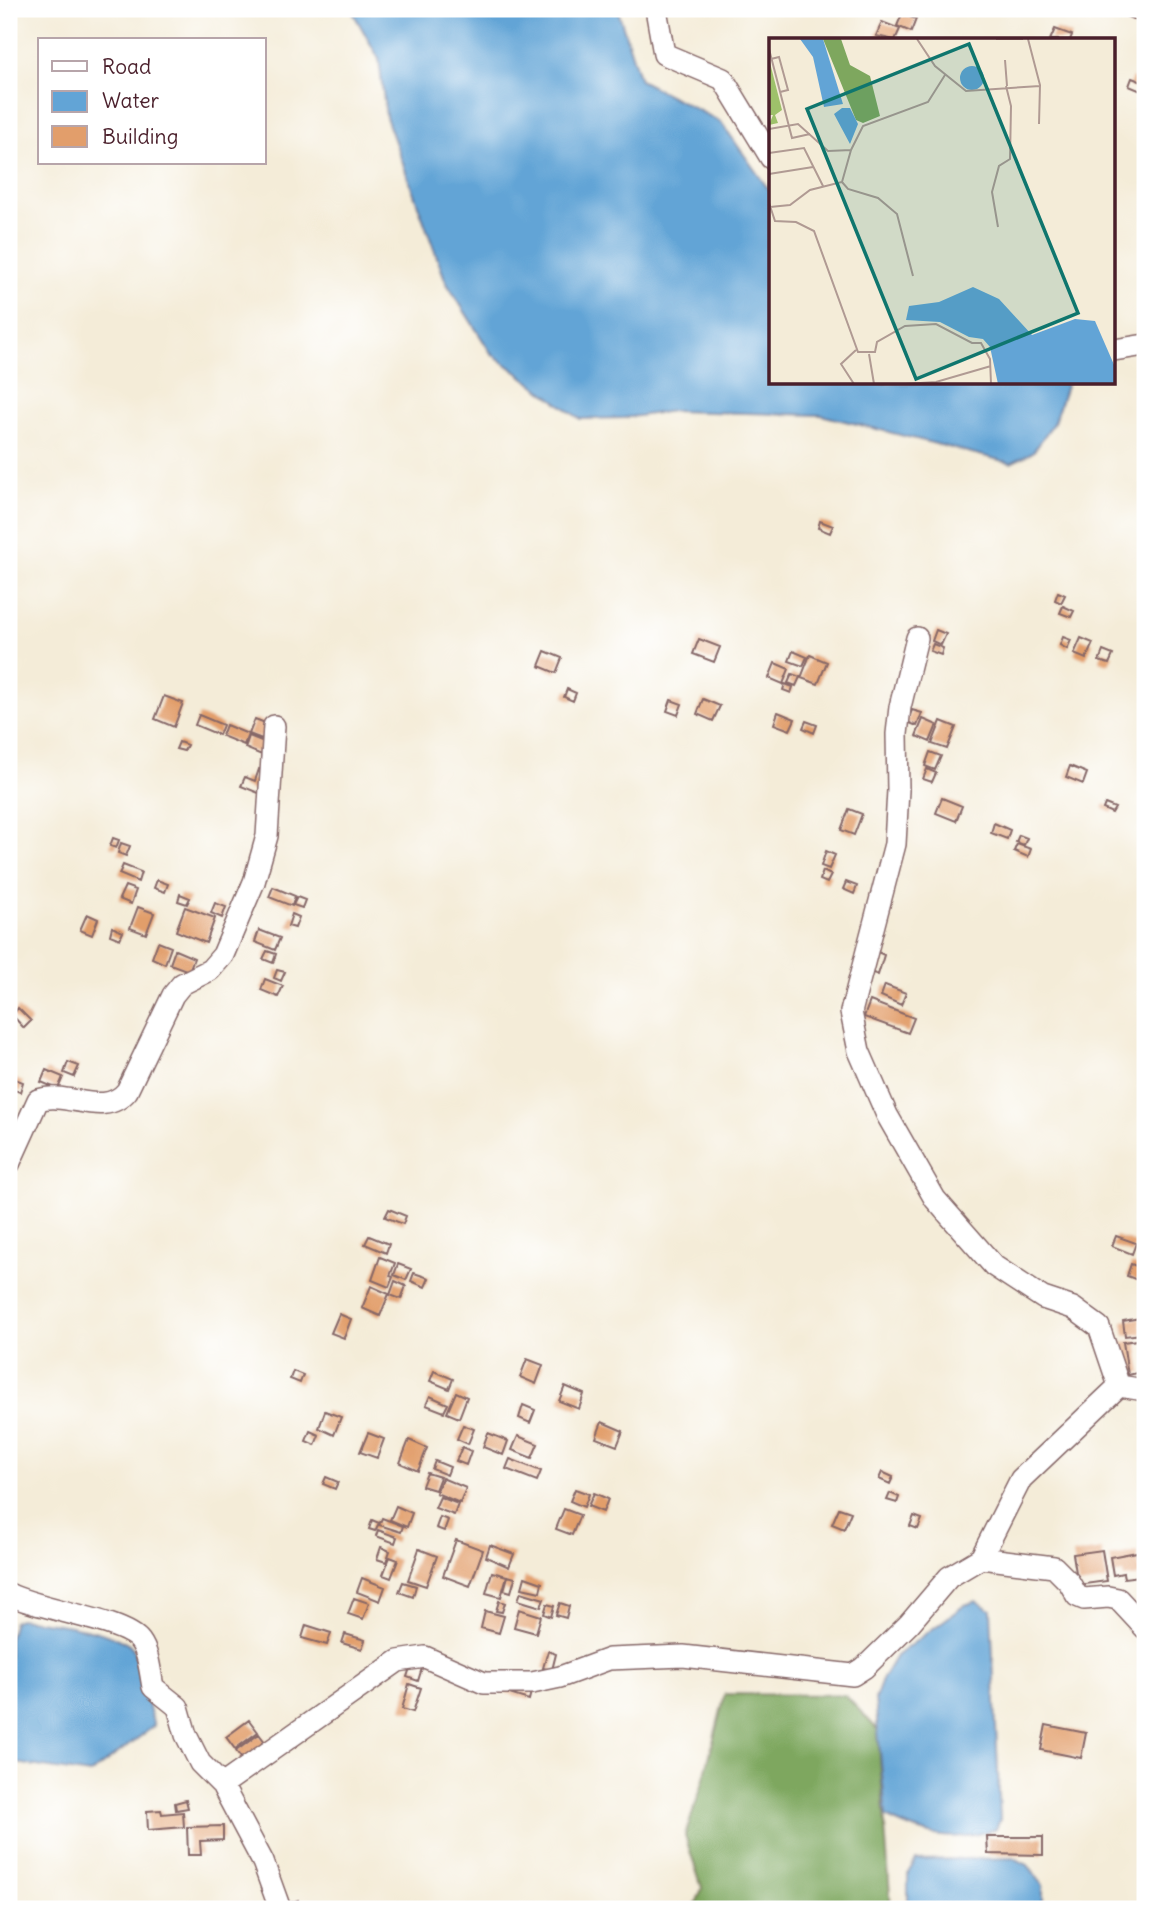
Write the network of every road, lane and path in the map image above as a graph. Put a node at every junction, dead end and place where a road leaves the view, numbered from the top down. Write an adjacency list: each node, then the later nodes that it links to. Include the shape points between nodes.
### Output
1 (656, 9): 2 (street, via 664,54 723,79)
2 (769, 155)
3 (1145, 345): 4 (street)
4 (1116, 349)
5 (917, 638): 8 (street, via 897,734 895,844 851,1012 859,1051 887,1115 934,1199 994,1266 1042,1298 1073,1308 1099,1327)
6 (274, 726): 7 (street, via 267,836 254,882 223,954 210,970 182,984 173,995 120,1100 107,1105 38,1100)
7 (9, 1164)
8 (1119, 1386): 9 (street); 10 (street, via 1021,1479)
9 (1145, 1390)
10 (981, 1558): 12 (street, via 1054,1567 1077,1596 1118,1599); 13 (street, via 949,1577 909,1624 853,1675 683,1656 609,1660 532,1683 484,1683 425,1657 398,1661)
11 (9, 1594): 13 (street, via 133,1633 141,1642 153,1687 178,1707 200,1763)
12 (1145, 1628)
13 (222, 1785): 14 (street, via 263,1863)
14 (280, 1909)

